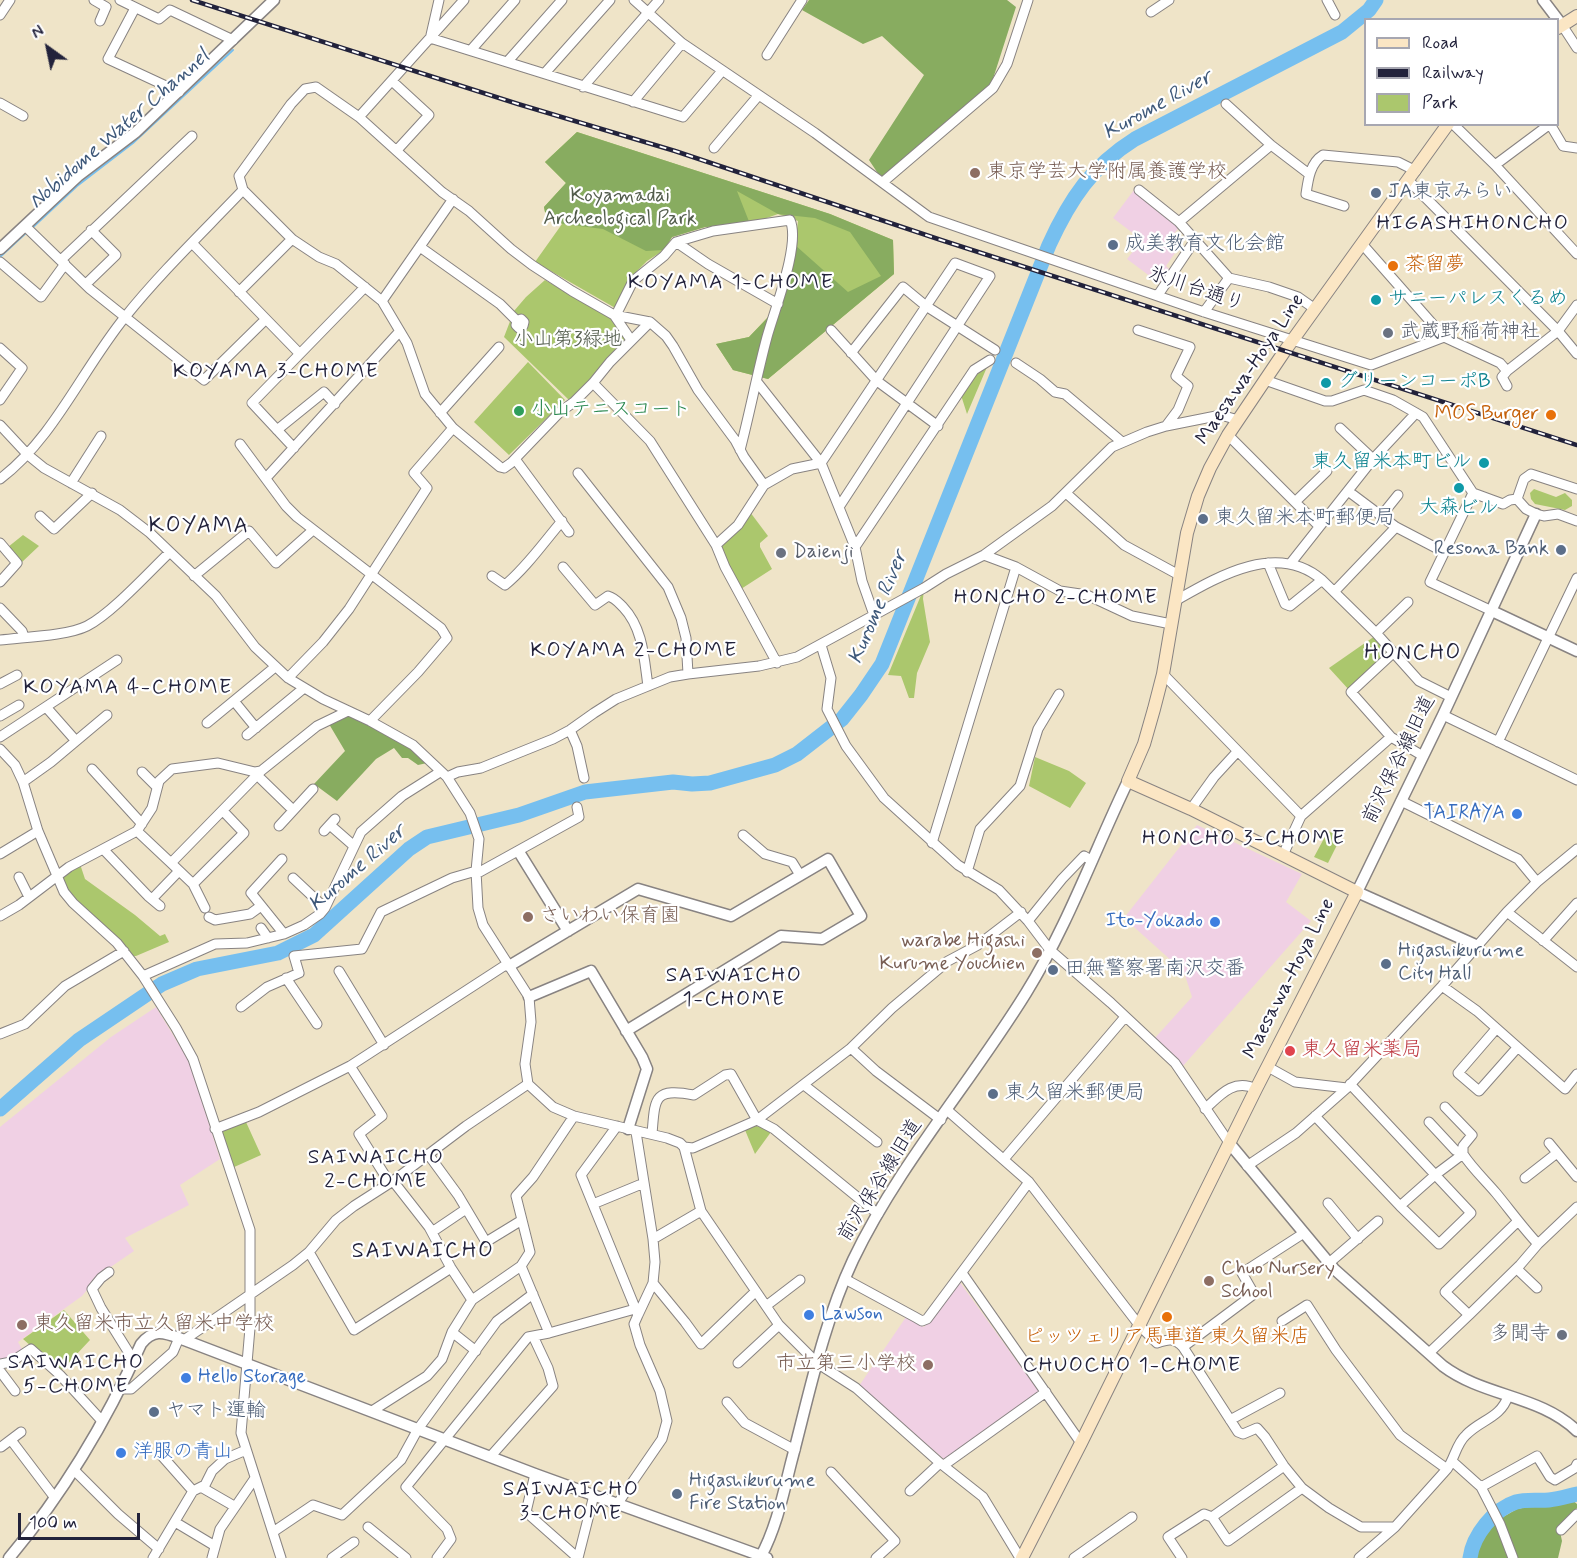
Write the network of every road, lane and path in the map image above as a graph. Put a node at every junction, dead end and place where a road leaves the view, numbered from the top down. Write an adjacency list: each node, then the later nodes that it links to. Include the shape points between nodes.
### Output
1 (10, 0): 21 (street)
2 (94, 0): 17 (street)
3 (120, 0): 18 (street)
4 (274, 0): 28 (street)
5 (437, 0): 27 (street)
6 (464, 0): 27 (street)
7 (515, 0): 31 (street)
8 (562, 0): 33 (street)
9 (610, 0): 35 (street)
10 (634, 0): 19 (street, 氷川台通り)
11 (659, 0): 19 (street)
12 (802, 0): 32 (street)
13 (1028, 0): 57 (street, via 1007,64 993,88)
14 (1169, 0): 20 (street)
15 (1327, 0): 22 (street)
16 (1543, 0): 24 (street)
17 (108, 3): 25 (street)
18 (135, 8): 28 (street, via 159,19 170,10); 38 (street, via 108,59)
19 (648, 12): 29 (street, 氷川台通り); 37 (street)
20 (1151, 12)
21 (0, 15)
22 (1335, 15)
23 (1577, 16): 26 (main road)
24 (1554, 18)
25 (100, 21)
26 (1560, 27): 30 (street)
27 (430, 38): 31 (street); 36 (street)
28 (233, 40): 38 (street)
29 (682, 43): 34 (street, 氷川台通り); 40 (street)
30 (1577, 48)
31 (471, 50): 33 (street)
32 (767, 55)
33 (508, 61): 35 (street)
34 (722, 71): 39 (street, 氷川台通り); 40 (street, via 683,117)
35 (545, 73): 37 (street)
36 (392, 81): 44 (street); 53 (street, via 429,115)
37 (583, 87): 40 (street)
38 (179, 92): 63 (street)
39 (758, 96): 52 (street); 57 (street, 氷川台通り)
40 (633, 102)
41 (0, 103): 43 (street)
42 (1226, 104): 50 (street)
43 (23, 116)
44 (360, 117): 53 (street); 58 (street, via 316,87 305,89 239,176)
45 (1450, 126): 56 (main road, Maesawa-Hoya Line)
46 (1453, 126): 54 (street)
47 (1547, 126): 54 (street)
48 (1551, 126): 51 (street, via 1563,146)
49 (192, 136): 64 (street)
50 (1271, 144): 55 (street); 62 (street)
51 (1577, 147)
52 (714, 148)
53 (397, 150): 60 (street)
54 (1495, 165): 72 (street)
55 (1309, 174): 56 (street, via 1323,155 1398,162); 61 (street, via 1306,194)
56 (1412, 176): 69 (main road, Maesawa-Hoya Line); 94 (street)
57 (883, 182): 79 (street, 氷川台通り, via 929,217)
58 (243, 190): 65 (street); 68 (street)
59 (1139, 190): 62 (street)
60 (453, 199): 70 (street); 86 (street, via 532,265)
61 (1344, 206)
62 (1179, 222): 66 (street)
63 (25, 226): 71 (street); 74 (street)
64 (91, 230): 74 (street); 76 (street, via 116,255)
65 (292, 239): 77 (street, via 336,264); 78 (street)
66 (1195, 240): 75 (street); 79 (street)
67 (676, 242): 81 (street); 81 (street, via 713,231 790,220 792,238); 86 (street, via 633,281)
68 (192, 243): 78 (street); 87 (street)
69 (1363, 245): 84 (main road, Maesawa-Hoya Line); 96 (street)
70 (420, 247): 80 (street); 89 (street, via 500,304)
71 (0, 249)
72 (1577, 254)
73 (0, 262): 74 (street, via 41,297)
74 (63, 262): 76 (street)
75 (1229, 278): 84 (street, via 1269,286 1298,297); 85 (street)
76 (86, 284): 87 (street)
77 (365, 287): 80 (street); 102 (street)
78 (239, 292): 88 (street)
79 (1158, 295): 85 (street, 氷川台通り)
80 (382, 301): 95 (street)
81 (778, 304): 110 (street)
82 (1577, 305): 94 (street)
83 (926, 306): 91 (street); 91 (street, via 955,263 990,276); 103 (street, via 903,288); 109 (street)
84 (1315, 309): 98 (main road, Maesawa-Hoya Line)
85 (1204, 312): 98 (street, 氷川台通り)
86 (615, 315): 90 (street); 97 (street)
87 (125, 317): 88 (street, via 204,380); 131 (street)
88 (266, 319): 102 (street)
89 (517, 321)
90 (650, 322): 97 (street); 130 (street, via 666,336)
91 (958, 326): 101 (street); 115 (street)
92 (831, 330): 103 (street)
93 (1138, 330): 121 (street, via 1190,347 1176,376 1188,386)
94 (1558, 331): 104 (street); 107 (street)
95 (400, 332): 114 (street); 117 (street, via 425,394)
96 (1444, 337): 98 (street, 氷川台通り, via 1371,365); 107 (street)
97 (631, 340): 111 (street)
98 (1292, 341): 108 (main road, Maesawa-Hoya Line)
99 (499, 347): 117 (street)
100 (0, 348): 113 (street, via 22,368)
101 (994, 350)
102 (299, 353): 124 (street, via 252,403)
103 (851, 353): 109 (street)
104 (1577, 354)
105 (990, 360): 120 (street, via 974,370)
106 (1016, 363): 127 (street, via 1055,392 1065,394)
107 (1507, 370): 112 (street, via 1503,377)
108 (1265, 380): 116 (street, via 1325,401 1364,390); 118 (main road, Maesawa-Hoya Line)
109 (877, 381): 115 (street); 134 (street)
110 (757, 382): 130 (street); 134 (street)
111 (593, 383): 132 (street); 160 (street, via 650,441)
112 (1507, 386)
113 (0, 400)
114 (335, 404): 124 (street, via 324,392); 129 (street)
115 (907, 404): 120 (street); 149 (street)
116 (1416, 412): 133 (street); 144 (street)
117 (440, 413): 122 (street)
118 (1238, 420): 121 (street, via 1221,415); 125 (main road, Maesawa-Hoya Line)
119 (0, 425): 131 (street)
120 (938, 426): 161 (street)
121 (1166, 426): 127 (street)
122 (453, 428): 132 (street, via 500,467); 170 (street, via 414,473 427,488)
123 (1340, 428): 133 (street)
124 (277, 430): 129 (street)
125 (1228, 435): 148 (street); 169 (main road, Maesawa-Hoya Line, via 1198,496)
126 (101, 436): 139 (street)
127 (1122, 442): 145 (street, via 1112,447)
128 (240, 444): 137 (street)
129 (294, 448): 137 (street)
130 (740, 450): 140 (street)
131 (28, 454): 138 (street); 139 (street)
132 (515, 459): 153 (street)
133 (1373, 459): 142 (street)
134 (821, 463): 140 (street, via 792,468); 149 (street)
135 (1327, 471): 148 (street)
136 (578, 473): 193 (street, via 668,587 686,638)
137 (266, 478): 157 (street, via 286,506)
138 (0, 479)
139 (70, 483): 143 (street)
140 (764, 485): 160 (street, via 738,525)
141 (1577, 489): 147 (street, via 1531,474 1524,479)
142 (1348, 491): 152 (street); 155 (street)
143 (92, 493): 151 (street, via 54,529); 162 (street, via 135,520)
144 (1473, 493): 147 (street, via 1503,504); 163 (street)
145 (1066, 494): 164 (street); 169 (street, via 1124,545)
146 (1398, 495): 152 (street)
147 (1518, 499): 150 (street)
148 (1295, 502): 155 (street)
149 (839, 507): 161 (street)
150 (1536, 514): 154 (street, via 1558,514); 180 (street, 前沢保谷線旧道)
151 (39, 516)
152 (1381, 516): 156 (street)
153 (562, 521): 158 (street); 172 (street, via 519,574 505,585)
154 (1577, 521)
155 (1319, 526): 166 (street)
156 (1396, 527): 163 (street); 176 (street)
157 (313, 530): 170 (street); 171 (street, via 276,563 249,531)
158 (570, 532)
159 (0, 543): 175 (street, via 17,563)
160 (716, 544): 191 (street)
161 (855, 547): 181 (street)
162 (170, 552): 171 (street); 185 (street, via 86,626)
163 (1444, 552): 180 (street, via 1430,582)
164 (984, 555): 168 (street); 181 (street)
165 (1268, 563): 166 (street); 174 (street, via 1285,604 1290,606); 177 (street, via 1246,566)
166 (1290, 564): 174 (street)
167 (563, 567): 198 (street, via 595,605 613,597 631,616 640,637)
168 (1016, 567): 182 (street, via 1060,591 1087,595 1132,616); 242 (street)
169 (1179, 574): 177 (main road, Maesawa-Hoya Line)
170 (372, 575): 196 (street, via 337,625); 209 (street, via 441,628 447,638)
171 (194, 576): 192 (street, via 216,596)
172 (492, 576)
173 (1577, 578): 184 (street)
174 (1322, 580): 176 (street)
175 (0, 582)
176 (1334, 592): 183 (street)
177 (1175, 602): 182 (main road, Maesawa-Hoya Line)
178 (1408, 603): 183 (street)
179 (0, 608): 185 (street)
180 (1492, 611): 184 (street); 201 (street, 前沢保谷線旧道)
181 (874, 615): 187 (street)
182 (1171, 624): 194 (main road, Maesawa-Hoya Line)
183 (1376, 633): 189 (street)
184 (1549, 636): 188 (street); 217 (street)
185 (24, 637): 186 (street)
186 (0, 640)
187 (821, 645): 191 (street); 242 (street, via 831,678 827,709 841,736 884,798)
188 (1577, 651)
189 (1393, 653): 201 (street, via 1419,681); 215 (street, via 1351,692)
190 (117, 660): 204 (street)
191 (777, 663): 193 (street)
192 (275, 667): 196 (street); 202 (street)
193 (688, 674): 198 (street)
194 (1162, 674): 219 (street); 227 (main road, Maesawa-Hoya Line, via 1144,744)
195 (17, 675): 197 (street)
196 (288, 678): 199 (street)
197 (0, 684)
198 (648, 686): 212 (street, via 604,706)
199 (304, 688): 205 (street); 211 (street)
200 (1059, 694): 254 (street, via 1038,729 1020,786 981,830)
201 (1451, 697): 207 (street, 前沢保谷線旧道)
202 (234, 701): 210 (street); 211 (street)
203 (19, 705): 208 (street)
204 (46, 707): 214 (street); 216 (street)
205 (348, 711): 209 (street); 223 (street, via 317,726)
206 (107, 715): 216 (street)
207 (1443, 715): 217 (street); 220 (street, 前沢保谷線旧道)
208 (0, 717)
209 (370, 722): 224 (street, via 413,745)
210 (207, 723)
211 (256, 728): 213 (street)
212 (570, 730): 224 (street, via 481,768); 225 (street)
213 (247, 735)
214 (0, 737)
215 (1391, 737): 220 (street); 236 (street)
216 (76, 741): 228 (street)
217 (1498, 742): 226 (street)
218 (0, 749): 228 (street, via 15,765)
219 (1237, 752): 233 (street); 236 (street)
220 (1423, 756): 231 (street, 前沢保谷線旧道)
221 (92, 769): 239 (street)
222 (142, 772): 229 (street)
223 (260, 773): 229 (street, via 210,763 172,769); 234 (street); 235 (street)
224 (444, 775): 243 (street, via 386,808 361,832); 255 (street, via 471,815 479,838)
225 (584, 778)
226 (1577, 780)
227 (1128, 781): 233 (main road, Maesawa-Hoya Line); 250 (street, 前沢保谷線旧道)
228 (23, 782): 240 (street)
229 (156, 786): 239 (street, via 152,808)
230 (313, 789): 234 (street)
231 (1401, 801): 260 (street, via 1518,859); 262 (street, 前沢保谷線旧道)
232 (577, 807): 245 (street, via 579,817)
233 (1191, 809): 248 (main road, Maesawa-Hoya Line)
234 (293, 810): 238 (street)
235 (223, 811): 251 (street); 261 (street, via 244,833)
236 (1301, 816): 248 (street)
237 (330, 825): 243 (street)
238 (279, 826)
239 (140, 827): 244 (street); 251 (street)
240 (38, 831): 247 (street); 256 (street)
241 (743, 835): 257 (street, via 765,854 792,862)
242 (932, 843): 254 (street)
243 (354, 846): 266 (street)
244 (103, 849): 253 (street, via 156,902); 256 (street)
245 (519, 852): 255 (street); 272 (street)
246 (1573, 852): 252 (street); 260 (street)
247 (0, 854)
248 (1283, 855): 262 (main road, Maesawa-Hoya Line)
249 (282, 859): 265 (street, via 251,893)
250 (1092, 860): 270 (street, via 1084,856); 277 (street, 前沢保谷線旧道)
251 (171, 863): 253 (street)
252 (1577, 865)
253 (179, 871): 261 (street)
254 (967, 872): 267 (street, via 999,890)
255 (476, 873): 279 (street, via 483,925); 283 (street, via 452,878 381,912 362,949 294,956 299,973)
256 (57, 875): 263 (street); 278 (street, via 69,900)
257 (800, 875): 272 (street, via 731,916 638,888); 290 (street, via 828,859 861,916 822,939 781,936)
258 (19, 877): 263 (street)
259 (293, 878): 266 (street)
260 (1537, 882): 268 (street)
261 (193, 884): 265 (street, via 214,920 250,914)
262 (1357, 892): 276 (street); 296 (main road, Maesawa-Hoya Line)
263 (29, 897): 269 (street)
264 (1577, 903): 275 (street)
265 (261, 906): 273 (street)
266 (325, 908): 273 (street, via 304,925)
267 (1021, 912): 270 (street); 293 (street, via 978,945 948,961)
268 (1507, 912): 275 (street); 276 (street)
269 (0, 916)
270 (1028, 921): 277 (street)
271 (261, 928): 274 (street)
272 (568, 931): 279 (street)
273 (284, 934): 274 (street)
274 (268, 938): 282 (street, via 215,944)
275 (1543, 941): 280 (street)
276 (1478, 946): 284 (street)
277 (1050, 950): 287 (street); 304 (street, 前沢保谷線旧道, via 1026,993)
278 (124, 951): 282 (street); 291 (street, via 65,986 25,1024)
279 (509, 966): 285 (street); 292 (street)
280 (1577, 967)
281 (339, 971): 292 (street)
282 (143, 976): 311 (street, via 193,1059)
283 (286, 978): 286 (street); 288 (street)
284 (1442, 986): 289 (street); 300 (street)
285 (529, 997): 290 (street, via 591,971); 298 (street, via 531,1022 525,1064)
286 (241, 1007)
287 (1125, 1017): 303 (street, via 1180,1070); 320 (street)
288 (317, 1024)
289 (1496, 1029): 294 (street); 294 (street, via 1458,1073 1479,1091)
290 (626, 1030): 310 (street, via 647,1069)
291 (0, 1034)
292 (384, 1045): 295 (street)
293 (851, 1048): 299 (street); 308 (street)
294 (1517, 1048): 297 (street, via 1565,1089)
295 (350, 1066): 311 (street); 325 (street, via 382,1116 359,1134)
296 (1268, 1067): 300 (street, via 1295,1082); 301 (main road, Maesawa-Hoya Line)
297 (1577, 1074)
298 (528, 1084): 305 (street, via 553,1107); 318 (street)
299 (804, 1085): 307 (street); 313 (street)
300 (1349, 1086): 306 (street); 322 (street)
301 (1256, 1089): 303 (street, via 1230,1087); 315 (main road, Maesawa-Hoya Line)
302 (1445, 1107): 319 (street, via 1472,1135 1463,1146)
303 (1205, 1109): 315 (street)
304 (947, 1110): 308 (street, 前沢保谷線旧道); 320 (street)
305 (574, 1116): 310 (street); 335 (street, via 516,1196)
306 (1315, 1116): 321 (street); 330 (street)
307 (757, 1120): 312 (street, via 730,1074 694,1095 675,1091 661,1095 655,1102); 316 (street, via 693,1148); 334 (street, via 781,1134)
308 (941, 1120): 334 (street, 前沢保谷線旧道)
309 (1429, 1122): 319 (street)
310 (627, 1129): 312 (street); 327 (street); 329 (street, via 582,1175)
311 (215, 1130): 356 (street, via 250,1230)
312 (652, 1134): 316 (street)
313 (877, 1142)
314 (1549, 1143): 317 (street)
315 (1230, 1144): 321 (street); 363 (main road, Maesawa-Hoya Line)
316 (684, 1147): 333 (street)
317 (1557, 1153): 323 (street); 324 (street)
318 (428, 1154): 325 (street); 332 (street)
319 (1463, 1154): 322 (street); 337 (street)
320 (1004, 1159): 326 (street)
321 (1247, 1166): 339 (street)
322 (1435, 1174): 330 (street); 330 (street, via 1471,1213 1440,1244)
323 (1577, 1177)
324 (1525, 1178)
325 (391, 1181): 338 (street); 343 (street, via 336,1220)
326 (1029, 1182): 349 (street); 363 (street)
327 (644, 1183): 329 (street); 340 (street)
328 (1328, 1203): 341 (street)
329 (594, 1204): 359 (street)
330 (1400, 1206)
331 (1577, 1207): 342 (street)
332 (466, 1209): 335 (street, via 486,1242); 338 (street)
333 (701, 1212): 340 (street); 354 (street)
334 (878, 1214): 350 (street, 前沢保谷線旧道)
335 (522, 1220): 345 (street, via 530,1252)
336 (1378, 1221): 341 (street)
337 (1517, 1222): 342 (street); 360 (street, via 1445,1292)
338 (432, 1232): 346 (street)
339 (1304, 1233): 344 (street); 368 (street, via 1242,1273 1254,1294)
340 (653, 1239): 352 (street)
341 (1358, 1239): 344 (street)
342 (1538, 1244): 347 (street)
343 (309, 1252): 346 (street, via 354,1330); 356 (street)
344 (1329, 1263): 370 (street)
345 (521, 1266): 355 (street); 357 (street)
346 (451, 1268): 357 (street)
347 (1517, 1269): 353 (street); 360 (street)
348 (109, 1272): 371 (street, via 92,1289)
349 (962, 1273): 350 (street, via 922,1321); 379 (street)
350 (845, 1279): 373 (street, 前沢保谷線旧道)
351 (800, 1280): 358 (street)
352 (653, 1283): 354 (street, via 700,1344); 359 (street)
353 (1537, 1288)
354 (755, 1292): 358 (street)
355 (533, 1294): 365 (street); 369 (street, via 497,1321)
356 (249, 1297): 367 (street); 375 (street)
357 (471, 1300): 364 (street)
358 (766, 1306): 362 (street)
359 (637, 1312): 365 (street); 411 (street, via 634,1324 660,1391 667,1421 662,1439)
360 (1469, 1315): 370 (street)
361 (1282, 1321): 399 (street, via 1307,1305 1400,1435)
362 (779, 1325): 372 (street); 373 (street)
363 (1139, 1325): 368 (street, via 1156,1343 1170,1339); 391 (main road, Maesawa-Hoya Line)
364 (452, 1332): 369 (street); 383 (street, via 442,1359 427,1376)
365 (549, 1333): 366 (street)
366 (533, 1336): 389 (street, via 528,1337); 396 (street, via 553,1386)
367 (181, 1339): 371 (street, via 163,1332 151,1334); 375 (street); 377 (street, via 131,1389)
368 (1184, 1347): 384 (street)
369 (476, 1351): 386 (street)
370 (1429, 1353): 381 (street, via 1460,1378)
371 (134, 1360): 377 (street)
372 (738, 1363)
373 (817, 1363): 394 (street, 前沢保谷線旧道); 397 (street, via 856,1388)
374 (0, 1364): 385 (street, via 31,1349)
375 (247, 1365): 383 (street); 393 (street, via 241,1433)
376 (0, 1371): 378 (street)
377 (118, 1389): 385 (street)
378 (15, 1391)
379 (1046, 1392): 391 (street); 397 (street)
380 (1280, 1393): 384 (street)
381 (1508, 1396): 387 (street, via 1553,1413); 399 (street, via 1500,1410 1465,1435)
382 (727, 1402): 394 (street, via 745,1423)
383 (372, 1411): 386 (street)
384 (1230, 1420): 400 (street, via 1243,1434 1257,1428)
385 (102, 1422): 401 (street)
386 (418, 1429): 389 (street); 420 (street, via 401,1460 342,1515 313,1505)
387 (1577, 1431)
388 (21, 1432): 390 (street)
389 (444, 1439): 396 (street); 431 (street, via 406,1487 447,1529 451,1539)
390 (11, 1440): 392 (street); 410 (street)
391 (1081, 1443): 434 (main road, Maesawa-Hoya Line)
392 (2, 1447)
393 (246, 1450): 404 (street); 407 (street, via 225,1459 205,1485)
394 (795, 1450): 425 (street, 前沢保谷線旧道)
395 (162, 1455): 407 (street)
396 (490, 1457): 403 (street)
397 (942, 1464): 408 (street); 434 (street, via 983,1497)
398 (1577, 1464): 405 (street, via 1555,1480 1537,1456)
399 (1450, 1465): 405 (street); 418 (street)
400 (1284, 1466): 406 (street); 415 (street)
401 (74, 1470): 410 (street); 424 (street)
402 (831, 1472): 433 (street, via 896,1541)
403 (535, 1474): 409 (street); 432 (street, via 526,1512)
404 (255, 1478): 412 (street); 420 (street)
405 (1481, 1487): 439 (street)
406 (1302, 1488): 415 (street, via 1228,1541); 418 (street, via 1361,1527)
407 (197, 1489): 412 (street); 416 (street)
408 (910, 1491)
409 (594, 1495): 411 (street); 432 (street)
410 (55, 1498): 426 (street)
411 (618, 1503): 425 (street)
412 (234, 1506): 422 (street)
413 (1577, 1514): 419 (street)
414 (1132, 1517): 423 (street)
415 (1212, 1517): 437 (street, via 1204,1514 1168,1538)
416 (175, 1522): 422 (street); 424 (street)
417 (368, 1527): 430 (street)
418 (1395, 1527): 438 (street)
419 (1560, 1530)
420 (273, 1532): 428 (street)
421 (354, 1542): 429 (street)
422 (215, 1546): 427 (street)
423 (1086, 1550): 435 (street); 436 (street)
424 (157, 1555)
425 (763, 1557)
426 (9, 1558)
427 (212, 1558)
428 (281, 1558)
429 (332, 1558)
430 (406, 1558)
431 (437, 1558)
432 (578, 1558)
433 (876, 1558)
434 (1021, 1558)
435 (1074, 1558)
436 (1094, 1558)
437 (1182, 1558)
438 (1359, 1558)
439 (1513, 1558)

